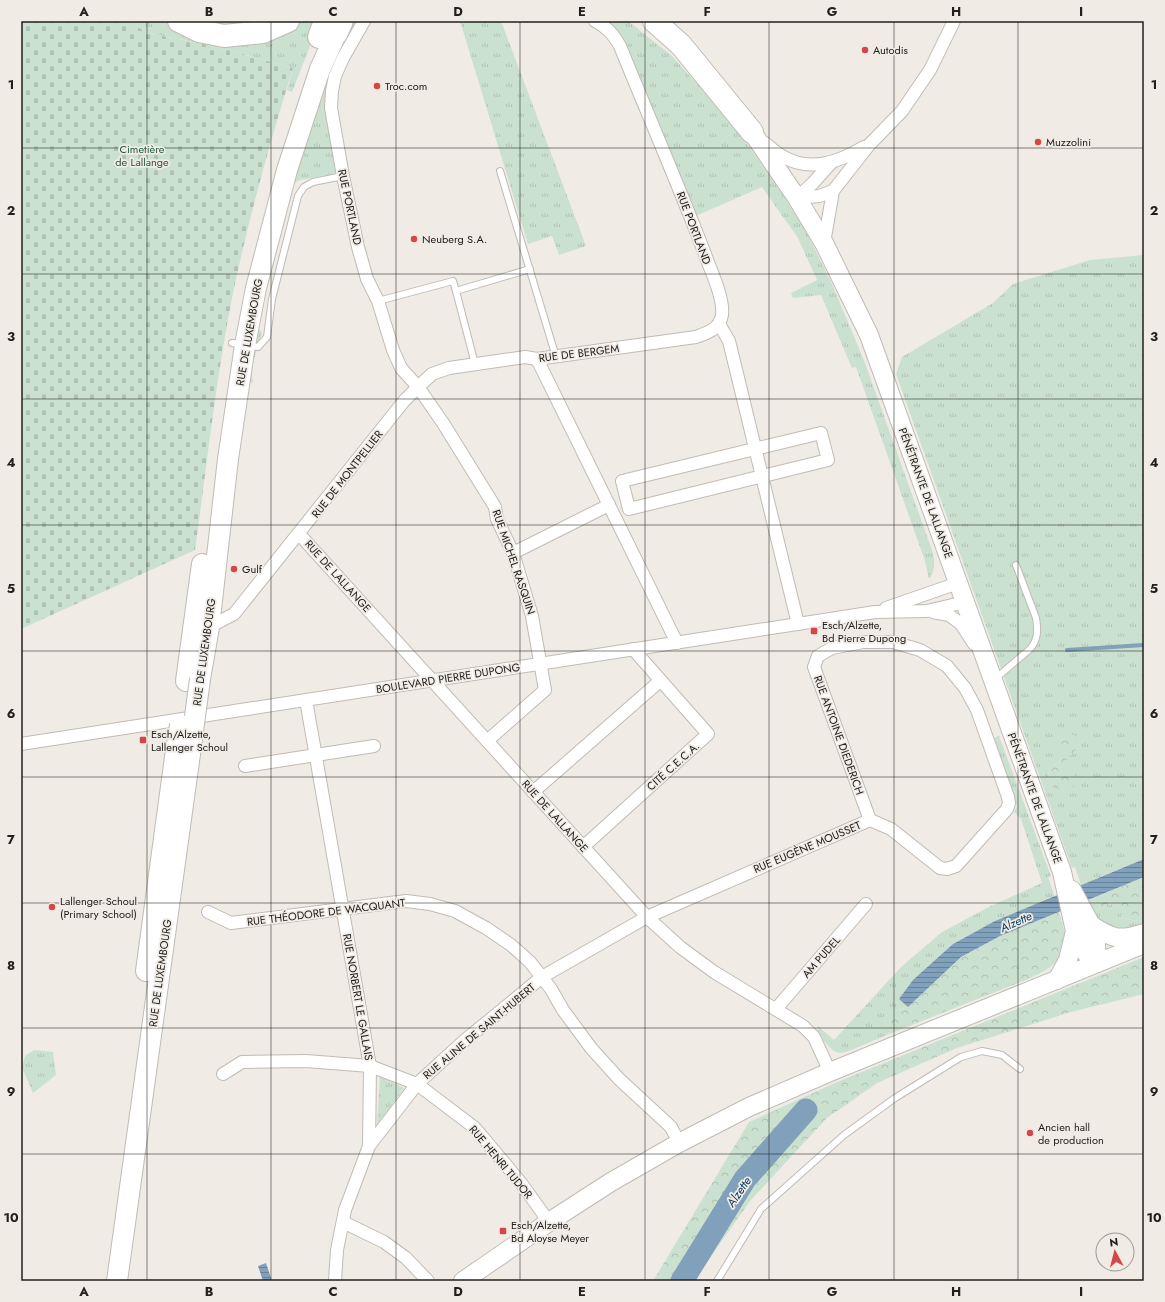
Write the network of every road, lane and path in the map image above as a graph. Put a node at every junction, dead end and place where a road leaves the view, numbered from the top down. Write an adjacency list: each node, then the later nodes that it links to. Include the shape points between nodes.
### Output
1 (179, 21): 2 (highway, via 199,31 224,36 263,32)
2 (288, 21)
3 (364, 21): 9 (street, RUE PORTLAND)
4 (595, 21): 24 (street, RUE PORTLAND, via 606,27 620,46 689,214 721,299 722,315)
5 (641, 21): 10 (highway)
6 (654, 21): 10 (highway, via 681,45)
7 (954, 21): 13 (street, via 930,70 902,111)
8 (331, 28): 9 (street); 11 (main road, RUE DE LUXEMBOURG); 19 (main road, RUE DE LUXEMBOURG)
9 (335, 76): 16 (street, RUE PORTLAND, via 331,108)
10 (720, 92): 12 (highway)
11 (298, 93): 19 (main road, via 296,121 281,167); 25 (main road, RUE DE LUXEMBOURG, via 273,166 245,278)
12 (752, 132): 14 (street, via 781,156 795,163); 18 (main road, PÉNÉTRANTE DE LALLANGE)
13 (869, 145): 14 (street); 17 (street)
14 (831, 163): 18 (street)
15 (500, 170): 21 (lane)
16 (343, 176): 23 (street, RUE PORTLAND, via 365,273); 25 (lane, via 313,182 304,187 298,196 272,299 267,337 258,347)
17 (833, 191): 18 (street, via 819,196); 20 (street)
18 (797, 198): 20 (main road, PÉNÉTRANTE DE LALLANGE)
19 (278, 199): 25 (main road, RUE DE LUXEMBOURG)
20 (824, 242): 36 (main road, PÉNÉTRANTE DE LALLANGE, via 869,336)
21 (530, 269): 22 (lane); 26 (lane)
22 (456, 291): 23 (lane, via 453,281); 28 (lane)
23 (378, 300): 29 (street, RUE PORTLAND, via 393,350 402,368)
24 (719, 324): 26 (street, RUE DE BERGEM, via 696,338); 30 (street, via 729,341)
25 (239, 344): 38 (main road, RUE DE LUXEMBOURG); 42 (main road, RUE DE LUXEMBOURG)
26 (556, 357): 27 (street, RUE DE BERGEM)
27 (537, 359): 28 (street, RUE DE BERGEM, via 525,357); 32 (street)
28 (475, 364): 29 (street, RUE DE BERGEM, via 432,374)
29 (418, 387): 33 (street, RUE DE MONTPELLIER, via 404,401); 34 (street, RUE MICHEL RASQUIN, via 495,507 497,519)
30 (756, 449): 31 (street); 31 (street, via 821,433 825,447 828,460); 31 (street, via 622,481 629,509)
31 (763, 476): 41 (street)
32 (609, 505): 34 (street); 43 (street)
33 (299, 534): 42 (street, RUE DE MONTPELLIER, via 234,614); 47 (street, RUE DE LALLANGE)
34 (513, 553): 45 (street, RUE MICHEL RASQUIN, via 532,616)
35 (1016, 565): 49 (lane, via 1036,618 1037,635 1030,649)
36 (958, 582): 37 (main road, PÉNÉTRANTE DE LALLANGE); 40 (street, BOULEVARD PIERRE DUPONG)
37 (965, 602): 39 (street, BOULEVARD PIERRE DUPONG); 49 (main road, PÉNÉTRANTE DE LALLANGE)
38 (197, 604): 42 (main road); 46 (main road, RUE DE LUXEMBOURG)
39 (927, 611): 40 (street, BOULEVARD PIERRE DUPONG); 49 (street, BOULEVARD PIERRE DUPONG, via 948,615 961,624)
40 (875, 612): 41 (street, BOULEVARD PIERRE DUPONG)
41 (798, 624): 43 (street, BOULEVARD PIERRE DUPONG)
42 (208, 627): 46 (main road, RUE DE LUXEMBOURG)
43 (677, 642): 44 (street, BOULEVARD PIERRE DUPONG)
44 (633, 649): 45 (street, BOULEVARD PIERRE DUPONG); 48 (street, CITÉ C.E.C.A.)
45 (541, 664): 47 (street, BOULEVARD PIERRE DUPONG); 51 (street, RUE MICHEL RASQUIN, via 545,690)
46 (193, 680): 55 (main road, RUE DE LUXEMBOURG, bridge)
47 (432, 681): 50 (street, BOULEVARD PIERRE DUPONG); 51 (street, RUE DE LALLANGE)
48 (660, 681): 57 (street); 60 (street, CITÉ C.E.C.A., via 708,734)
49 (993, 681): 65 (main road, PÉNÉTRANTE DE LALLANGE)
50 (306, 700): 52 (street, BOULEVARD PIERRE DUPONG); 54 (street, RUE NORBERT LE GALLAIS)
51 (487, 741): 57 (street, RUE DE LALLANGE)
52 (21, 744)
53 (374, 746): 54 (street)
54 (315, 755): 56 (street); 62 (street, RUE NORBERT LE GALLAIS)
55 (183, 756): 81 (main road, RUE DE LUXEMBOURG); 82 (main road, RUE DE LUXEMBOURG)
56 (245, 766)
57 (533, 792): 60 (street, RUE DE LALLANGE)
58 (1007, 810): 59 (street, RUE EUGÈNE MOUSSET, via 956,866 947,869 940,868 891,829); 59 (street, RUE ANTOINE DIEDERICH, via 1008,797 977,710 965,688 947,666 920,650 893,642 863,642 832,648 818,656 814,667)
59 (870, 820): 64 (street, RUE EUGÈNE MOUSSET)
60 (583, 847): 64 (street, RUE DE LALLANGE)
61 (866, 904): 71 (street, AM PUDEL)
62 (342, 909): 63 (street, RUE THÉODORE DE WACQUANT, via 231,923); 69 (street, RUE THÉODORE DE WACQUANT, via 406,902 430,904 455,911 511,945); 72 (street, RUE NORBERT LE GALLAIS)
63 (208, 912)
64 (647, 917): 69 (street, RUE ALINE DE SAINT-HUBERT); 71 (street, RUE DE LALLANGE, via 714,972)
65 (1083, 928): 66 (main road, PÉNÉTRANTE DE LALLANGE, via 1127,939); 68 (main road, PÉNÉTRANTE DE LALLANGE, via 1096,944); 70 (main road)
66 (1144, 933)
67 (1144, 944): 68 (main road)
68 (1097, 964): 70 (main road)
69 (542, 977): 76 (street, RUE ALINE DE SAINT-HUBERT, via 464,1041); 77 (street, RUE THÉODORE DE WACQUANT, via 591,1048 619,1079 670,1127)
70 (1057, 980): 74 (main road)
71 (776, 1009): 74 (street, RUE DE LALLANGE, via 803,1026 814,1037)
72 (370, 1066): 75 (street, RUE HENRI TUDOR, via 306,1061 242,1062); 76 (street, RUE HENRI TUDOR); 78 (street, RUE NORBERT LE GALLAIS)
73 (1020, 1070): 86 (lane, via 1002,1055 982,1051 961,1057 895,1098 844,1136 761,1209)
74 (830, 1072): 77 (main road, via 749,1107)
75 (223, 1074)
76 (417, 1084): 78 (street, RUE ALINE DE SAINT-HUBERT); 80 (street, RUE HENRI TUDOR, via 475,1128 521,1183)
77 (679, 1143): 80 (main road)
78 (369, 1146): 79 (street, RUE ALINE DE SAINT-HUBERT)
79 (343, 1222): 83 (street, RUE ALINE DE SAINT-HUBERT, via 337,1250); 84 (street, via 384,1242 406,1258)
80 (549, 1222): 85 (main road)
81 (103, 1281)
82 (117, 1281)
83 (335, 1281)
84 (428, 1281)
85 (463, 1281)
86 (717, 1281)

